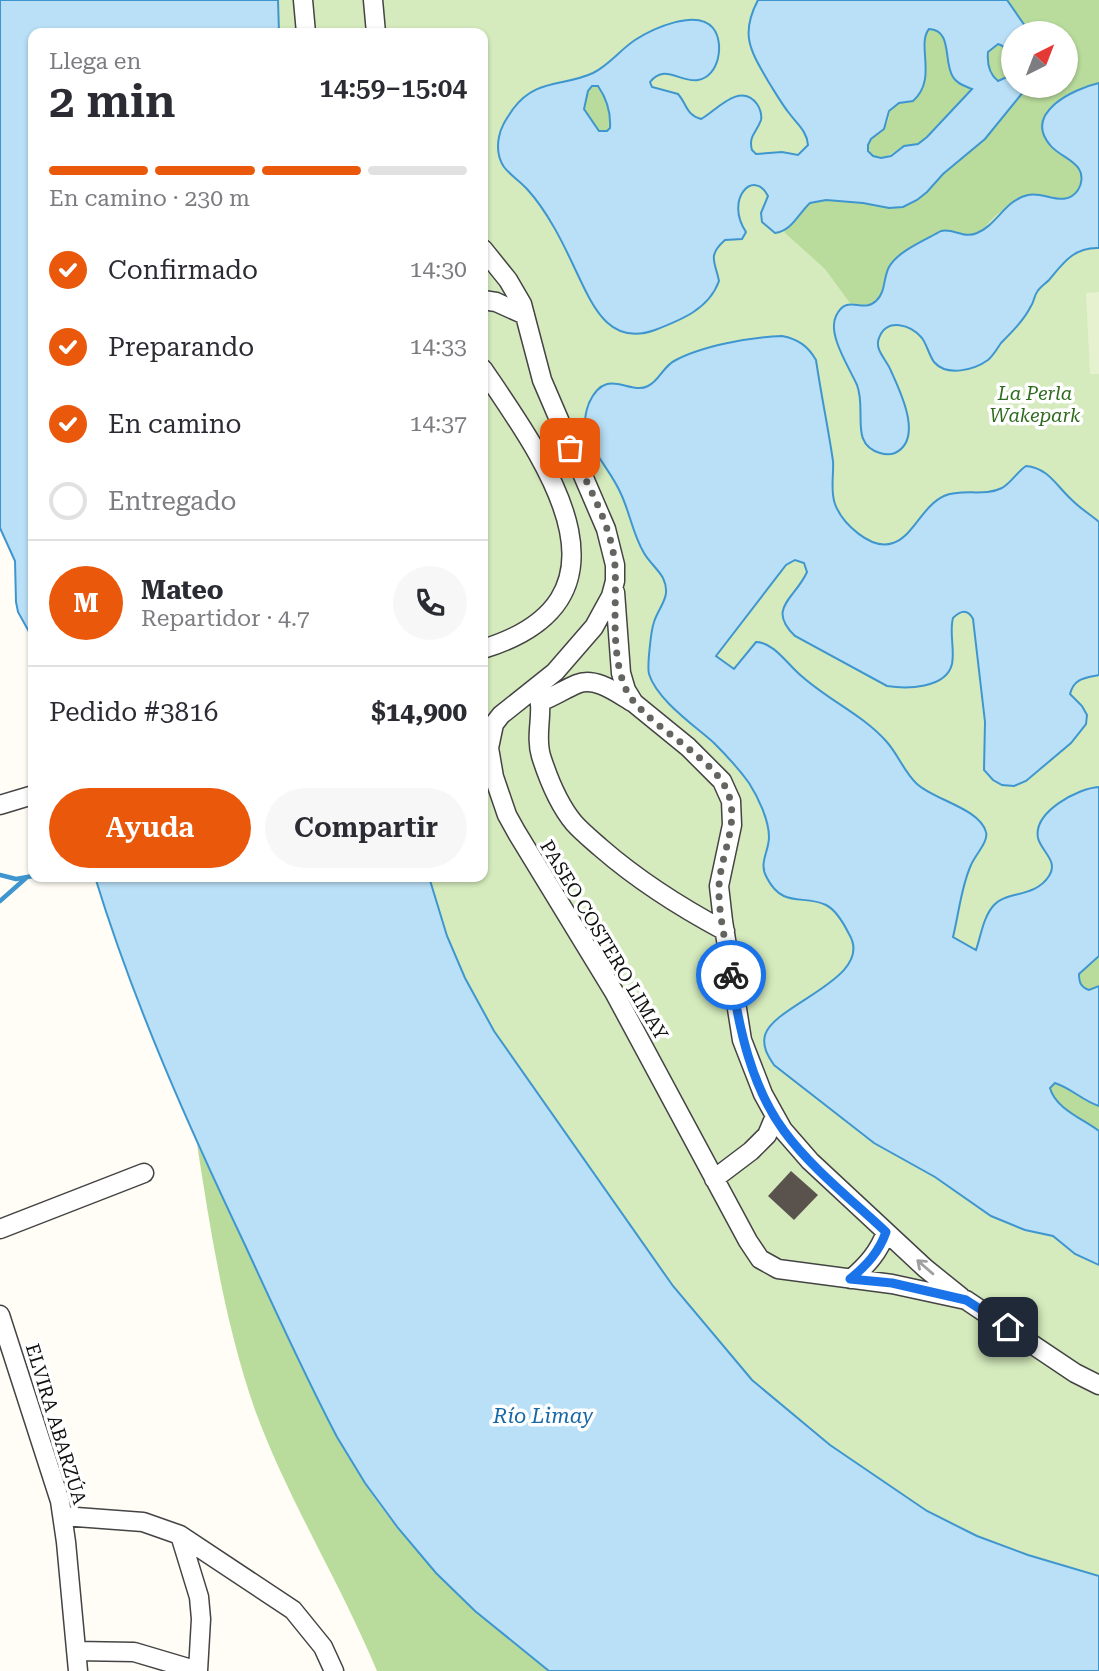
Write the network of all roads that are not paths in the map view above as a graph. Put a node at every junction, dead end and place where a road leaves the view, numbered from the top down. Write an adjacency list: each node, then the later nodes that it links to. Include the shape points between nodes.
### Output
1 (303, 0): 3 (street)
2 (373, 0): 4 (street)
3 (306, 28)
4 (376, 28)
5 (488, 255): 7 (street, via 516,292)
6 (488, 301): 7 (street)
7 (525, 315): 9 (street, via 550,403 606,529)
8 (488, 377): 10 (street, via 542,461 565,514 573,556 565,587 547,614 520,635)
9 (615, 581): 11 (street, PASEO COSTERO LIMAY, via 594,627); 12 (street, via 621,673)
10 (488, 647)
11 (539, 695): 12 (street, via 557,696 579,683 595,682); 15 (street, via 540,754 574,822 630,873); 18 (street, PASEO COSTERO LIMAY, via 501,715 494,724 489,748 500,796 527,852 614,992)
12 (634, 703): 15 (street, via 697,755 722,781 732,801 732,825 719,886)
13 (28, 797): 14 (street)
14 (0, 806)
15 (725, 931): 16 (street, via 742,1040)
16 (775, 1116): 18 (street, via 767,1135); 20 (street, via 810,1161)
17 (144, 1173): 19 (street)
18 (714, 1179): 21 (street, PASEO COSTERO LIMAY, via 753,1250 769,1265)
19 (0, 1229)
20 (886, 1232): 21 (street, via 867,1265); 22 (street, one-way to 20)
21 (850, 1279): 22 (street, PASEO COSTERO LIMAY, via 892,1283)
22 (966, 1300): 24 (street, PASEO COSTERO LIMAY)
23 (0, 1315): 25 (street, ELVIRA ABARZÚA)
24 (1099, 1385)
25 (63, 1516): 26 (street, via 143,1522); 27 (street, ELVIRA ABARZÚA)
26 (180, 1535): 29 (street, via 199,1597); 30 (street, via 293,1610 323,1647)
27 (76, 1651): 28 (street, ELVIRA ABARZÚA); 29 (street, via 134,1653)
28 (78, 1671)
29 (198, 1671)
30 (334, 1671)

